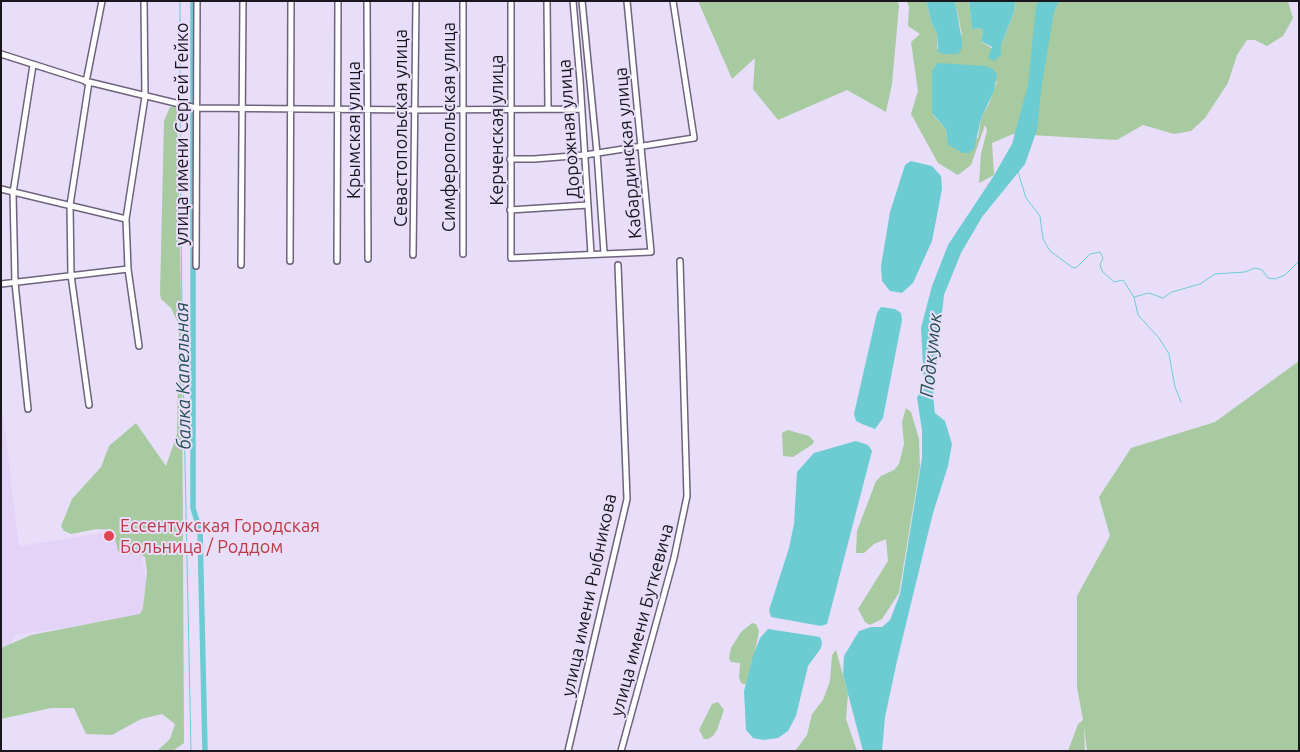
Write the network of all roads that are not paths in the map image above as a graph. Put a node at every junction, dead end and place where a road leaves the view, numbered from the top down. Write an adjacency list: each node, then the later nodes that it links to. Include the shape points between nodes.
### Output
1 (102, 1): 18 (street)
2 (144, 1): 19 (street)
3 (197, 1): 20 (street, улица имени Сергей Гейко)
4 (243, 1): 22 (street)
5 (291, 1): 23 (street)
6 (338, 1): 24 (street)
7 (367, 1): 28 (street, Крымская улица)
8 (416, 1): 29 (street, Севастопольская улица)
9 (464, 1): 25 (street, Симферопольская улица)
10 (511, 1): 26 (street, Керченская улица)
11 (548, 1): 27 (street)
12 (573, 1): 21 (street, Дорожная улица)
13 (582, 1): 31 (street, Дорожная улица)
14 (627, 1): 30 (street, Кабардинская улица)
15 (673, 1): 30 (street, via 694,138)
16 (1, 54): 17 (street)
17 (33, 65): 18 (street); 35 (street)
18 (87, 82): 19 (street); 36 (street)
19 (145, 97): 20 (street); 39 (street)
20 (196, 108): 22 (street); 51 (street, улица имени Сергей Гейко)
21 (582, 108): 27 (street); 32 (street, Дорожная улица)
22 (243, 109): 23 (street); 49 (street)
23 (291, 109): 24 (street); 47 (street)
24 (338, 109): 28 (street); 46 (street)
25 (463, 109): 26 (street); 29 (street); 40 (street, Симферопольская улица)
26 (511, 109): 27 (street); 33 (street, Керченская улица)
27 (548, 109)
28 (368, 110): 29 (street); 45 (street, Крымская улица)
29 (414, 110): 43 (street, Севастопольская улица)
30 (641, 146): 31 (street); 42 (street, Кабардинская улица, via 651,252)
31 (597, 153): 32 (street); 42 (street, Дорожная улица)
32 (584, 155): 33 (street); 37 (street, Дорожная улица)
33 (510, 159): 38 (street, Керченская улица)
34 (1, 189): 35 (street)
35 (13, 193): 36 (street); 54 (street)
36 (70, 205): 39 (street); 53 (street)
37 (588, 205): 38 (street); 41 (street, Дорожная улица)
38 (510, 210): 44 (street, Керченская улица)
39 (126, 219): 52 (street)
40 (463, 254)
41 (591, 254): 42 (street, Кабардинская улица); 44 (street, Кабардинская улица)
42 (604, 254)
43 (414, 255)
44 (511, 258)
45 (368, 259)
46 (337, 260)
47 (290, 261)
48 (680, 261): 60 (street, улица имени Буткевича, via 687,496 674,558)
49 (241, 265)
50 (618, 265): 59 (street, улица имени Рыбникова, via 627,499)
51 (196, 266)
52 (128, 269): 53 (street); 56 (street)
53 (71, 275): 54 (street); 57 (street)
54 (14, 283): 55 (street); 58 (street)
55 (1, 284)
56 (139, 346)
57 (89, 404)
58 (28, 409)
59 (568, 751)
60 (622, 751)

